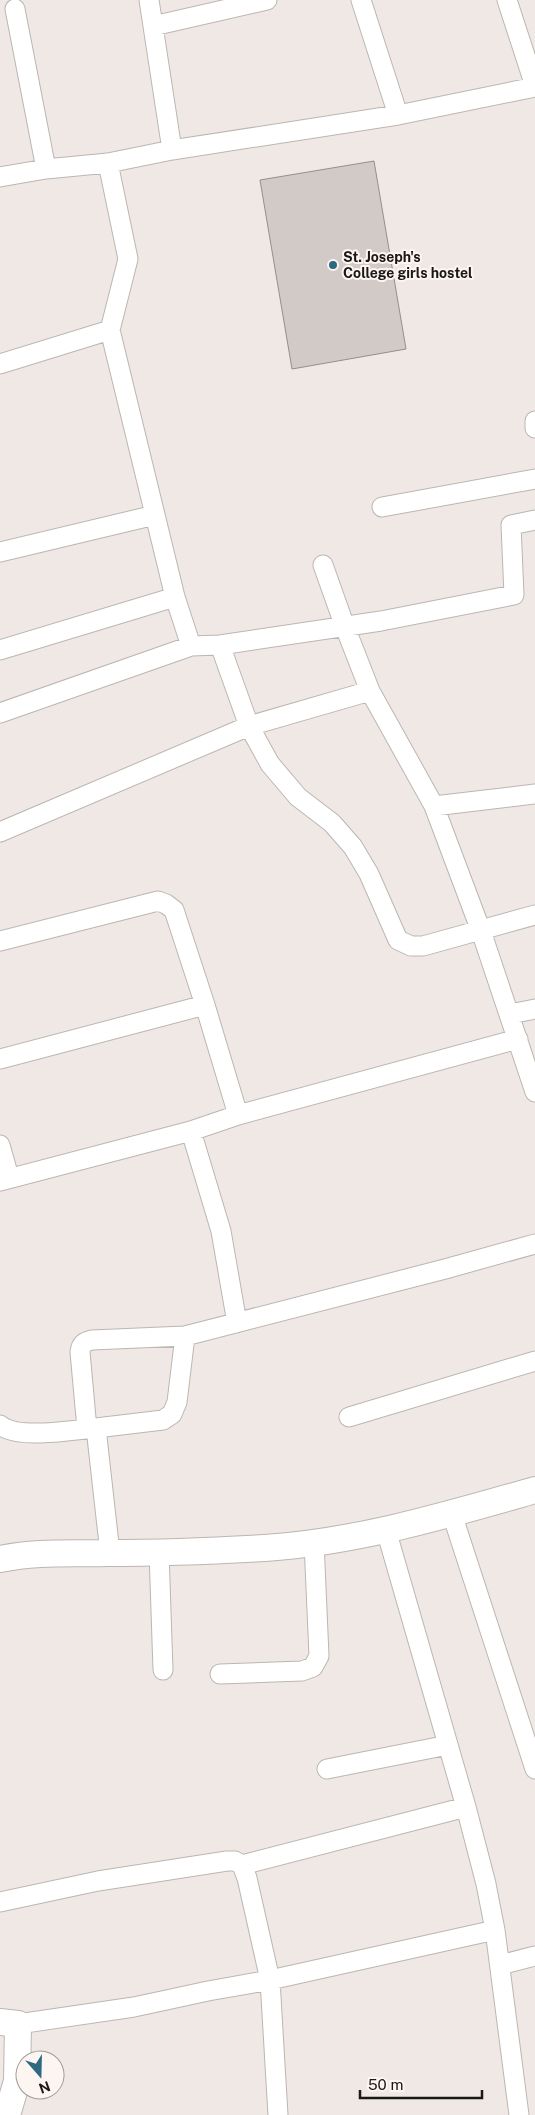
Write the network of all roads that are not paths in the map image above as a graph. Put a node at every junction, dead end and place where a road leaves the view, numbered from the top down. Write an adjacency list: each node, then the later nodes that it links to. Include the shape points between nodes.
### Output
1 (149, 0): 6 (street)
2 (267, 0): 6 (street)
3 (361, 0): 8 (street)
4 (507, 0): 7 (street)
5 (15, 9): 11 (street)
6 (153, 26): 9 (street)
7 (535, 86): 8 (street)
8 (398, 115): 9 (street)
9 (172, 150): 10 (street)
10 (108, 162): 11 (street); 13 (street, via 128,259)
11 (46, 169): 12 (street)
12 (0, 177)
13 (110, 330): 14 (street); 19 (street)
14 (0, 364)
15 (535, 421): 16 (street)
16 (535, 428)
17 (535, 479): 18 (street)
18 (382, 507)
19 (155, 516): 21 (street); 23 (street)
20 (535, 520): 24 (street, via 511,525 514,595)
21 (0, 552)
22 (323, 565): 24 (street)
23 (175, 597): 26 (street); 27 (street)
24 (345, 627): 25 (street); 28 (street)
25 (220, 645): 26 (street); 30 (street)
26 (191, 646): 29 (street)
27 (0, 650)
28 (370, 691): 30 (street); 32 (street)
29 (0, 713)
30 (249, 726): 33 (street); 35 (street, via 270,764 298,797 332,822 352,847 369,874 398,940 411,946 423,946)
31 (535, 794): 32 (street)
32 (434, 806): 35 (street)
33 (0, 832)
34 (535, 915): 35 (street)
35 (481, 931): 39 (street)
36 (0, 941): 37 (street, via 158,901 174,910)
37 (205, 1005): 41 (street); 43 (street)
38 (535, 1009): 39 (street)
39 (510, 1014): 40 (street)
40 (518, 1039): 42 (street); 43 (street)
41 (0, 1059)
42 (535, 1092)
43 (238, 1115): 44 (street)
44 (191, 1131): 46 (street); 48 (street, via 221,1231)
45 (0, 1145): 46 (street)
46 (4, 1179)
47 (535, 1244): 48 (street)
48 (237, 1323): 49 (street)
49 (185, 1336): 53 (street, via 180,1386 172,1414 164,1420); 53 (street, via 85,1342 80,1352)
50 (535, 1361): 51 (street)
51 (350, 1417)
52 (0, 1425): 53 (street, via 22,1432)
53 (91, 1429): 59 (street)
54 (535, 1490): 55 (street)
55 (452, 1514): 56 (street); 65 (street)
56 (386, 1530): 57 (street); 63 (street)
57 (314, 1542): 58 (street, via 266,1548); 62 (street, via 319,1656 313,1667 302,1671)
58 (159, 1552): 59 (street); 61 (street)
59 (110, 1553): 60 (street, via 40,1553)
60 (0, 1559)
61 (162, 1670)
62 (220, 1674)
63 (448, 1745): 64 (street); 66 (street)
64 (327, 1769)
65 (535, 1770)
66 (466, 1807): 67 (street); 69 (street)
67 (242, 1864): 68 (street, via 235,1861 217,1863); 72 (street)
68 (0, 1902)
69 (495, 1930): 71 (street); 72 (street)
70 (535, 1956): 71 (street)
71 (500, 1964): 76 (street)
72 (270, 1980): 73 (street, via 134,2007); 75 (street)
73 (9, 2023): 74 (street, via 17,2081)
74 (8, 2115)
75 (278, 2115)
76 (519, 2115)

